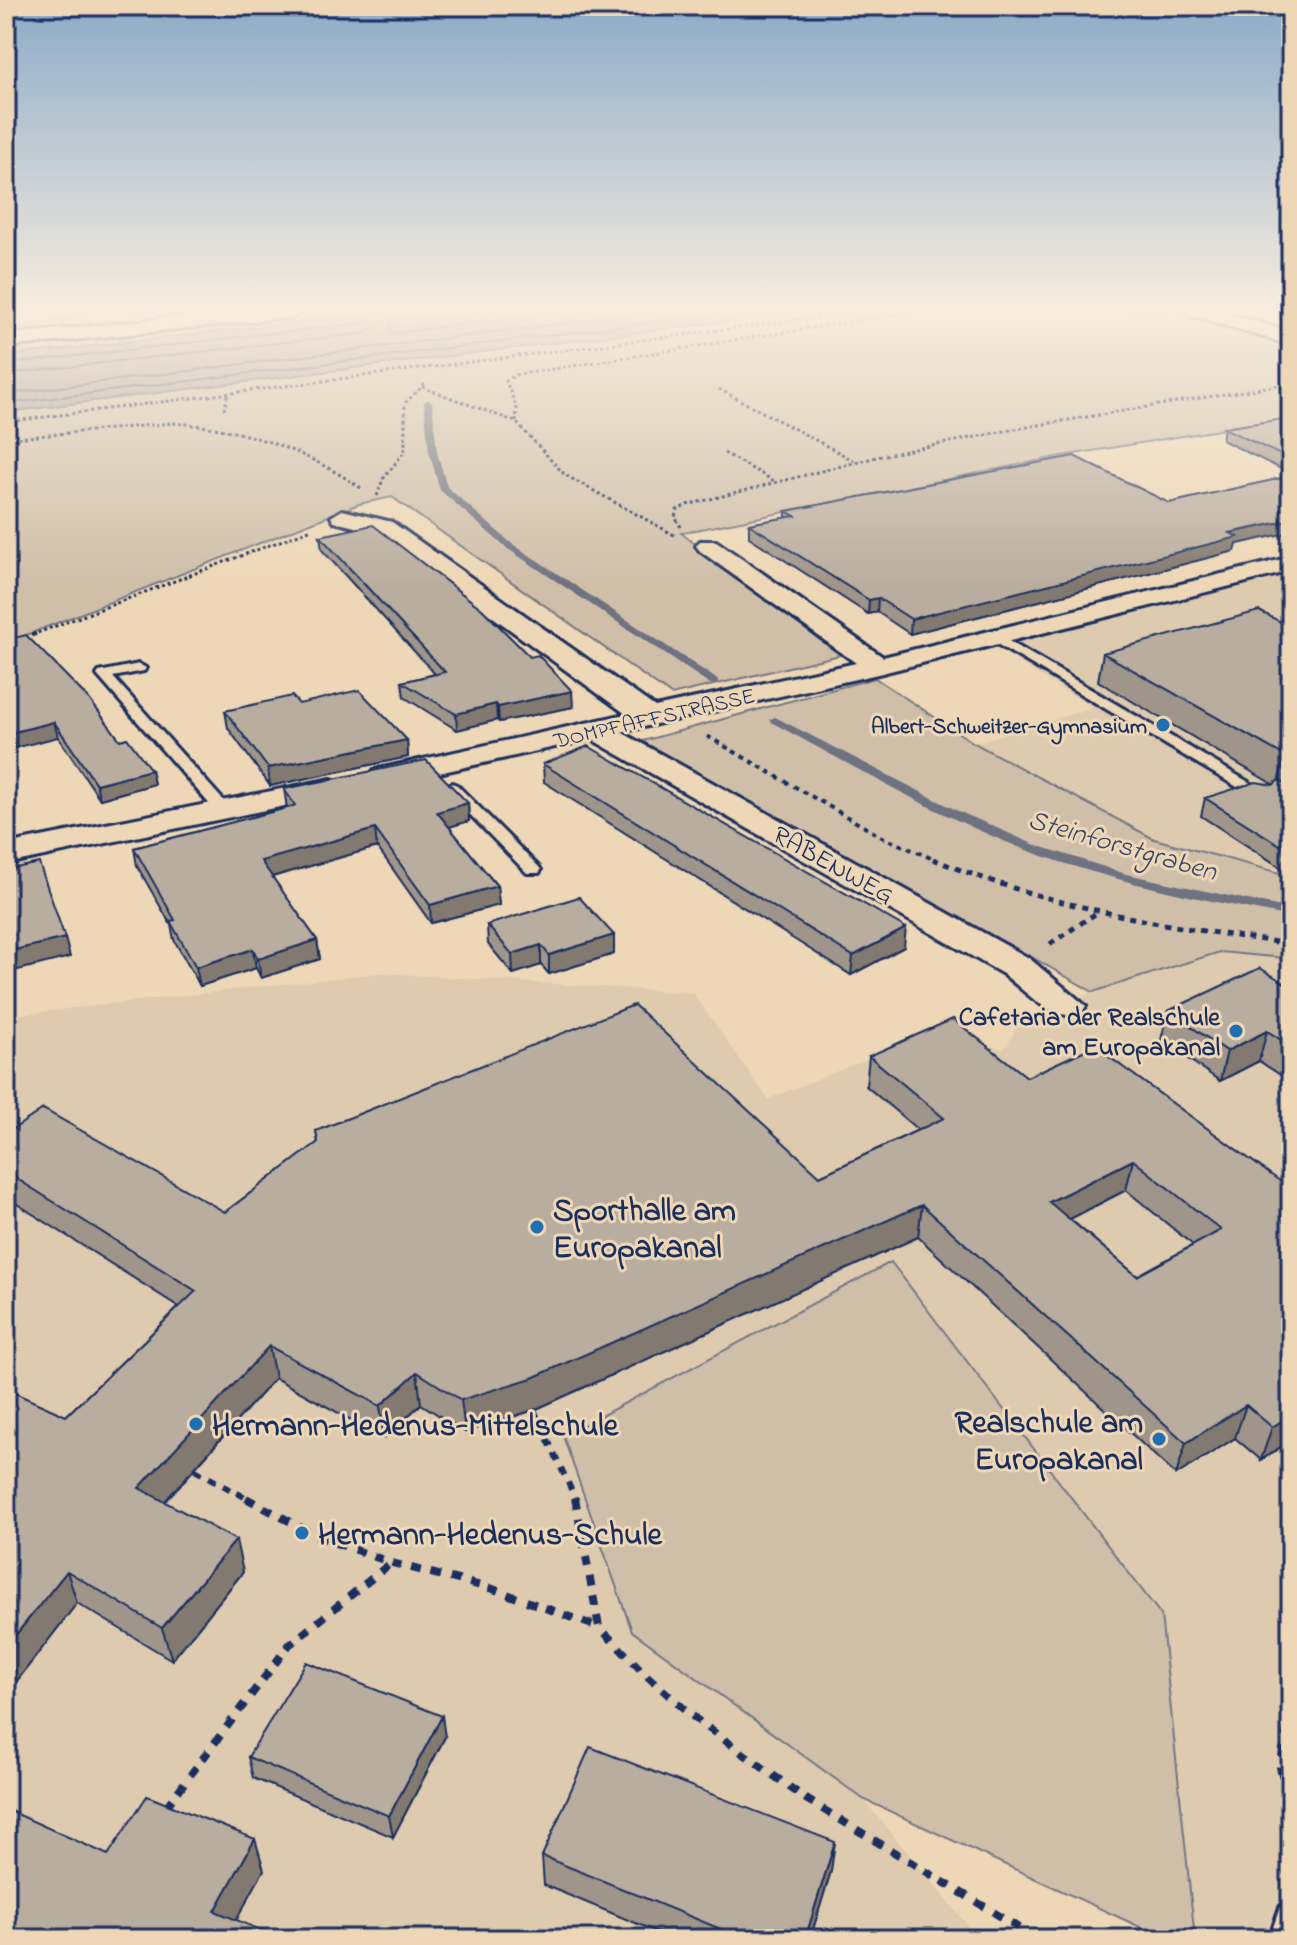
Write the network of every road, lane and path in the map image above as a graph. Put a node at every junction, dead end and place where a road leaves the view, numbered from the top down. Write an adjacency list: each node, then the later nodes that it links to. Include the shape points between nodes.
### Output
1 (166, 402): 8 (path)
2 (226, 402): 7 (path)
3 (462, 402): 9 (path)
4 (514, 402): 9 (path)
5 (743, 402): 12 (path)
6 (1178, 402): 12 (path, via 1015,429)
7 (224, 410)
8 (6, 422)
9 (516, 422): 16 (path, via 545,457 596,494 664,532)
10 (6, 439): 14 (path, via 199,424 287,444)
11 (724, 453): 13 (path)
12 (860, 463): 13 (path)
13 (776, 483): 16 (path, via 677,510 680,525)
14 (365, 491)
15 (342, 517): 19 (path); 22 (street, via 384,527)
16 (708, 546): 20 (street)
17 (1291, 564): 18 (street, DOMPFAFFSTRASSE)
18 (995, 637): 20 (street, DOMPFAFFSTRASSE); 25 (lane)
19 (21, 640)
20 (878, 666): 22 (street, DOMPFAFFSTRASSE)
21 (139, 668): 26 (lane, via 104,675)
22 (662, 715): 23 (street, DOMPFAFFSTRASSE); 29 (path, via 908,850 984,880)
23 (596, 730): 24 (street, DOMPFAFFSTRASSE); 31 (street, RABENWEG)
24 (430, 766): 26 (street, DOMPFAFFSTRASSE); 28 (lane)
25 (1264, 797)
26 (225, 812): 27 (street, DOMPFAFFSTRASSE)
27 (6, 854)
28 (533, 870)
29 (1098, 912): 30 (path); 31 (path)
30 (1291, 944)
31 (1016, 966): 32 (street, RABENWEG)
32 (1068, 1006)
33 (534, 1410): 36 (path, via 577,1502)
34 (195, 1470): 35 (path, via 319,1537)
35 (392, 1563): 36 (path, via 493,1589); 39 (path, via 289,1645)
36 (599, 1627): 41 (path, via 692,1718 792,1787)
37 (1291, 1708): 38 (path, via 1280,1767)
38 (1291, 1806)
39 (159, 1820)
40 (1291, 1918): 42 (lane)
41 (1038, 1939)
42 (1285, 1939)

